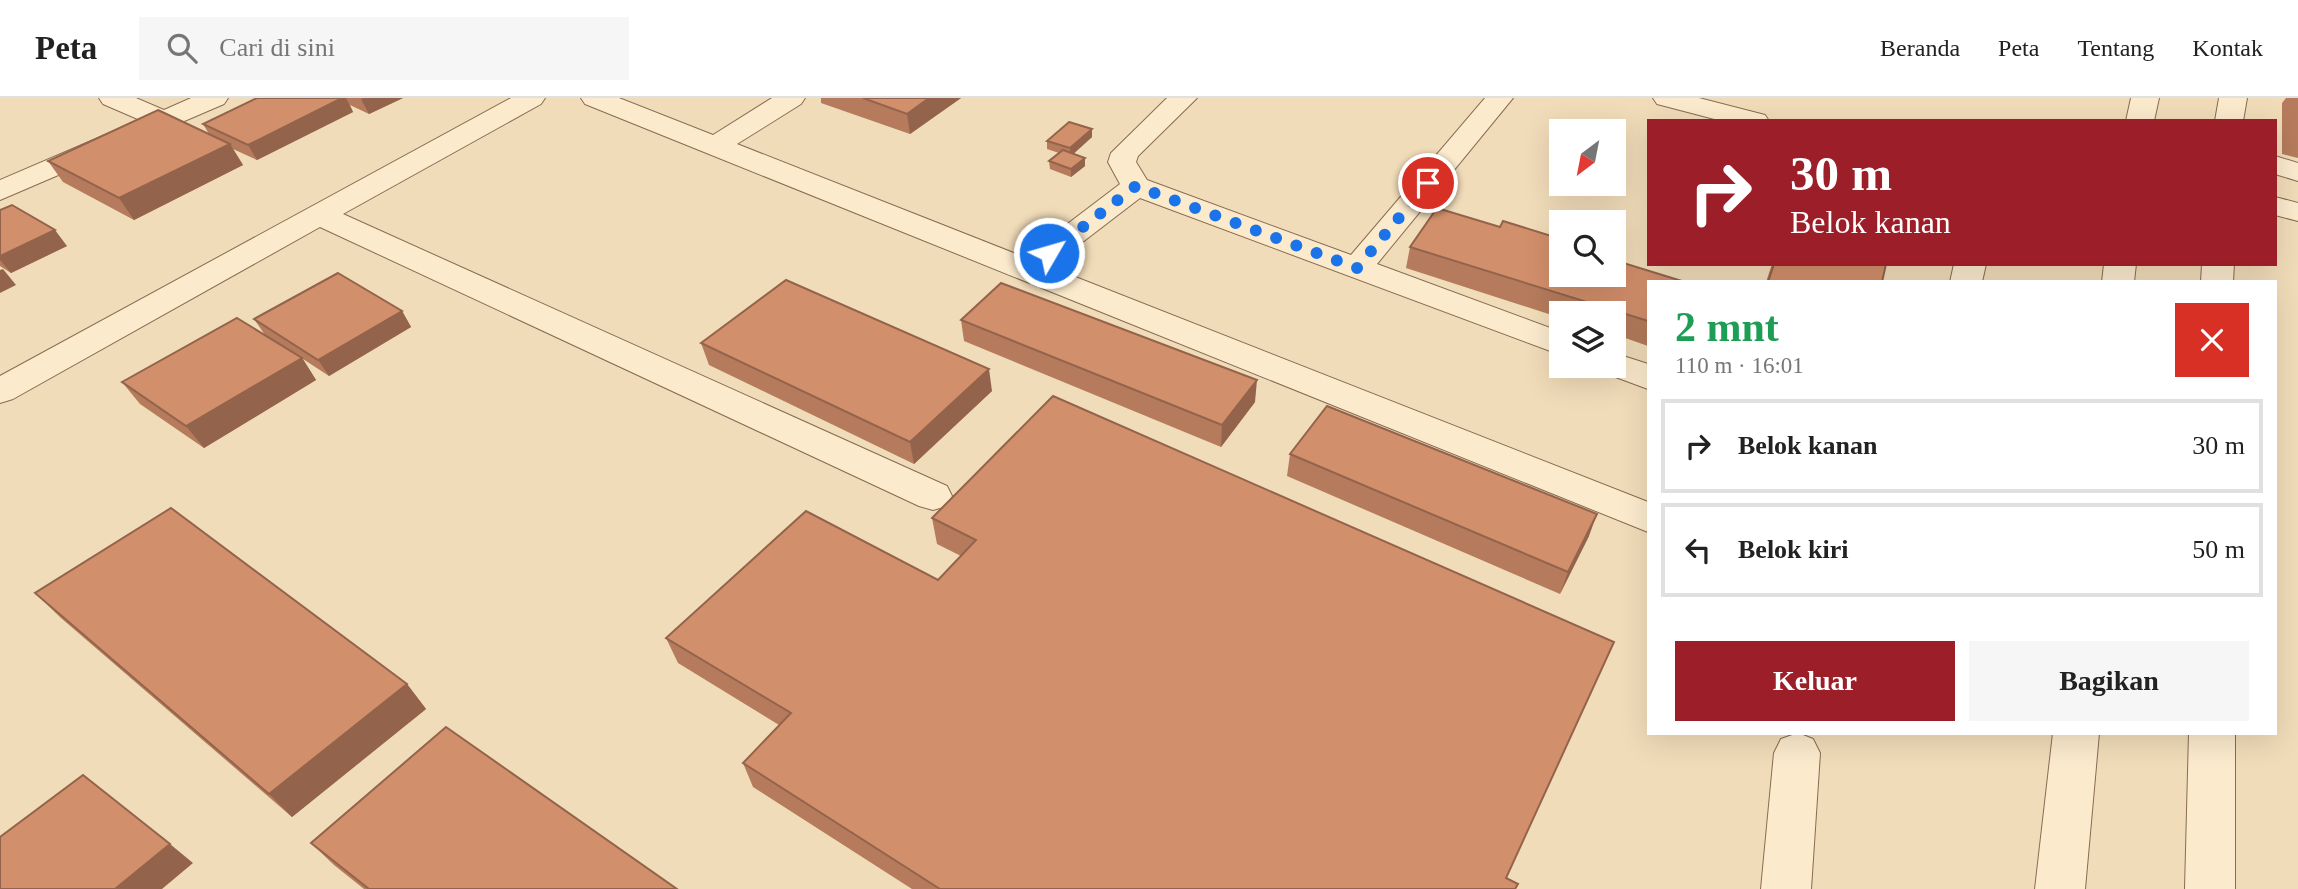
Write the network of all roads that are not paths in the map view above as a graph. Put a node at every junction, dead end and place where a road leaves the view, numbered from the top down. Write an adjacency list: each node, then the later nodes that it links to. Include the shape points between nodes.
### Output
1 (113, 98): 14 (lane)
2 (214, 98): 14 (lane)
3 (531, 98): 22 (lane)
4 (595, 98): 15 (lane)
5 (791, 98): 15 (lane)
6 (1183, 98): 18 (lane, via 1125,153 1122,162)
7 (1499, 98): 23 (lane)
8 (1667, 98): 11 (lane)
9 (2145, 98): 12 (lane)
10 (2233, 98): 13 (lane)
11 (1747, 119)
12 (2140, 119)
13 (2230, 119)
14 (164, 120): 19 (lane)
15 (714, 146): 24 (lane)
16 (2277, 165): 17 (lane)
17 (2298, 172)
18 (1136, 186): 23 (lane); 24 (lane)
19 (0, 191)
20 (2277, 207): 21 (lane)
21 (2298, 212)
22 (319, 215): 28 (lane); 29 (lane)
23 (1357, 268): 25 (lane)
24 (1027, 270): 30 (lane)
25 (1549, 340)
26 (1626, 368): 27 (lane)
27 (1647, 377)
28 (0, 391)
29 (933, 496)
30 (1647, 518)
31 (2076, 735): 35 (lane)
32 (2212, 735): 36 (lane)
33 (1797, 753): 34 (lane)
34 (1786, 889)
35 (2060, 889)
36 (2210, 889)

